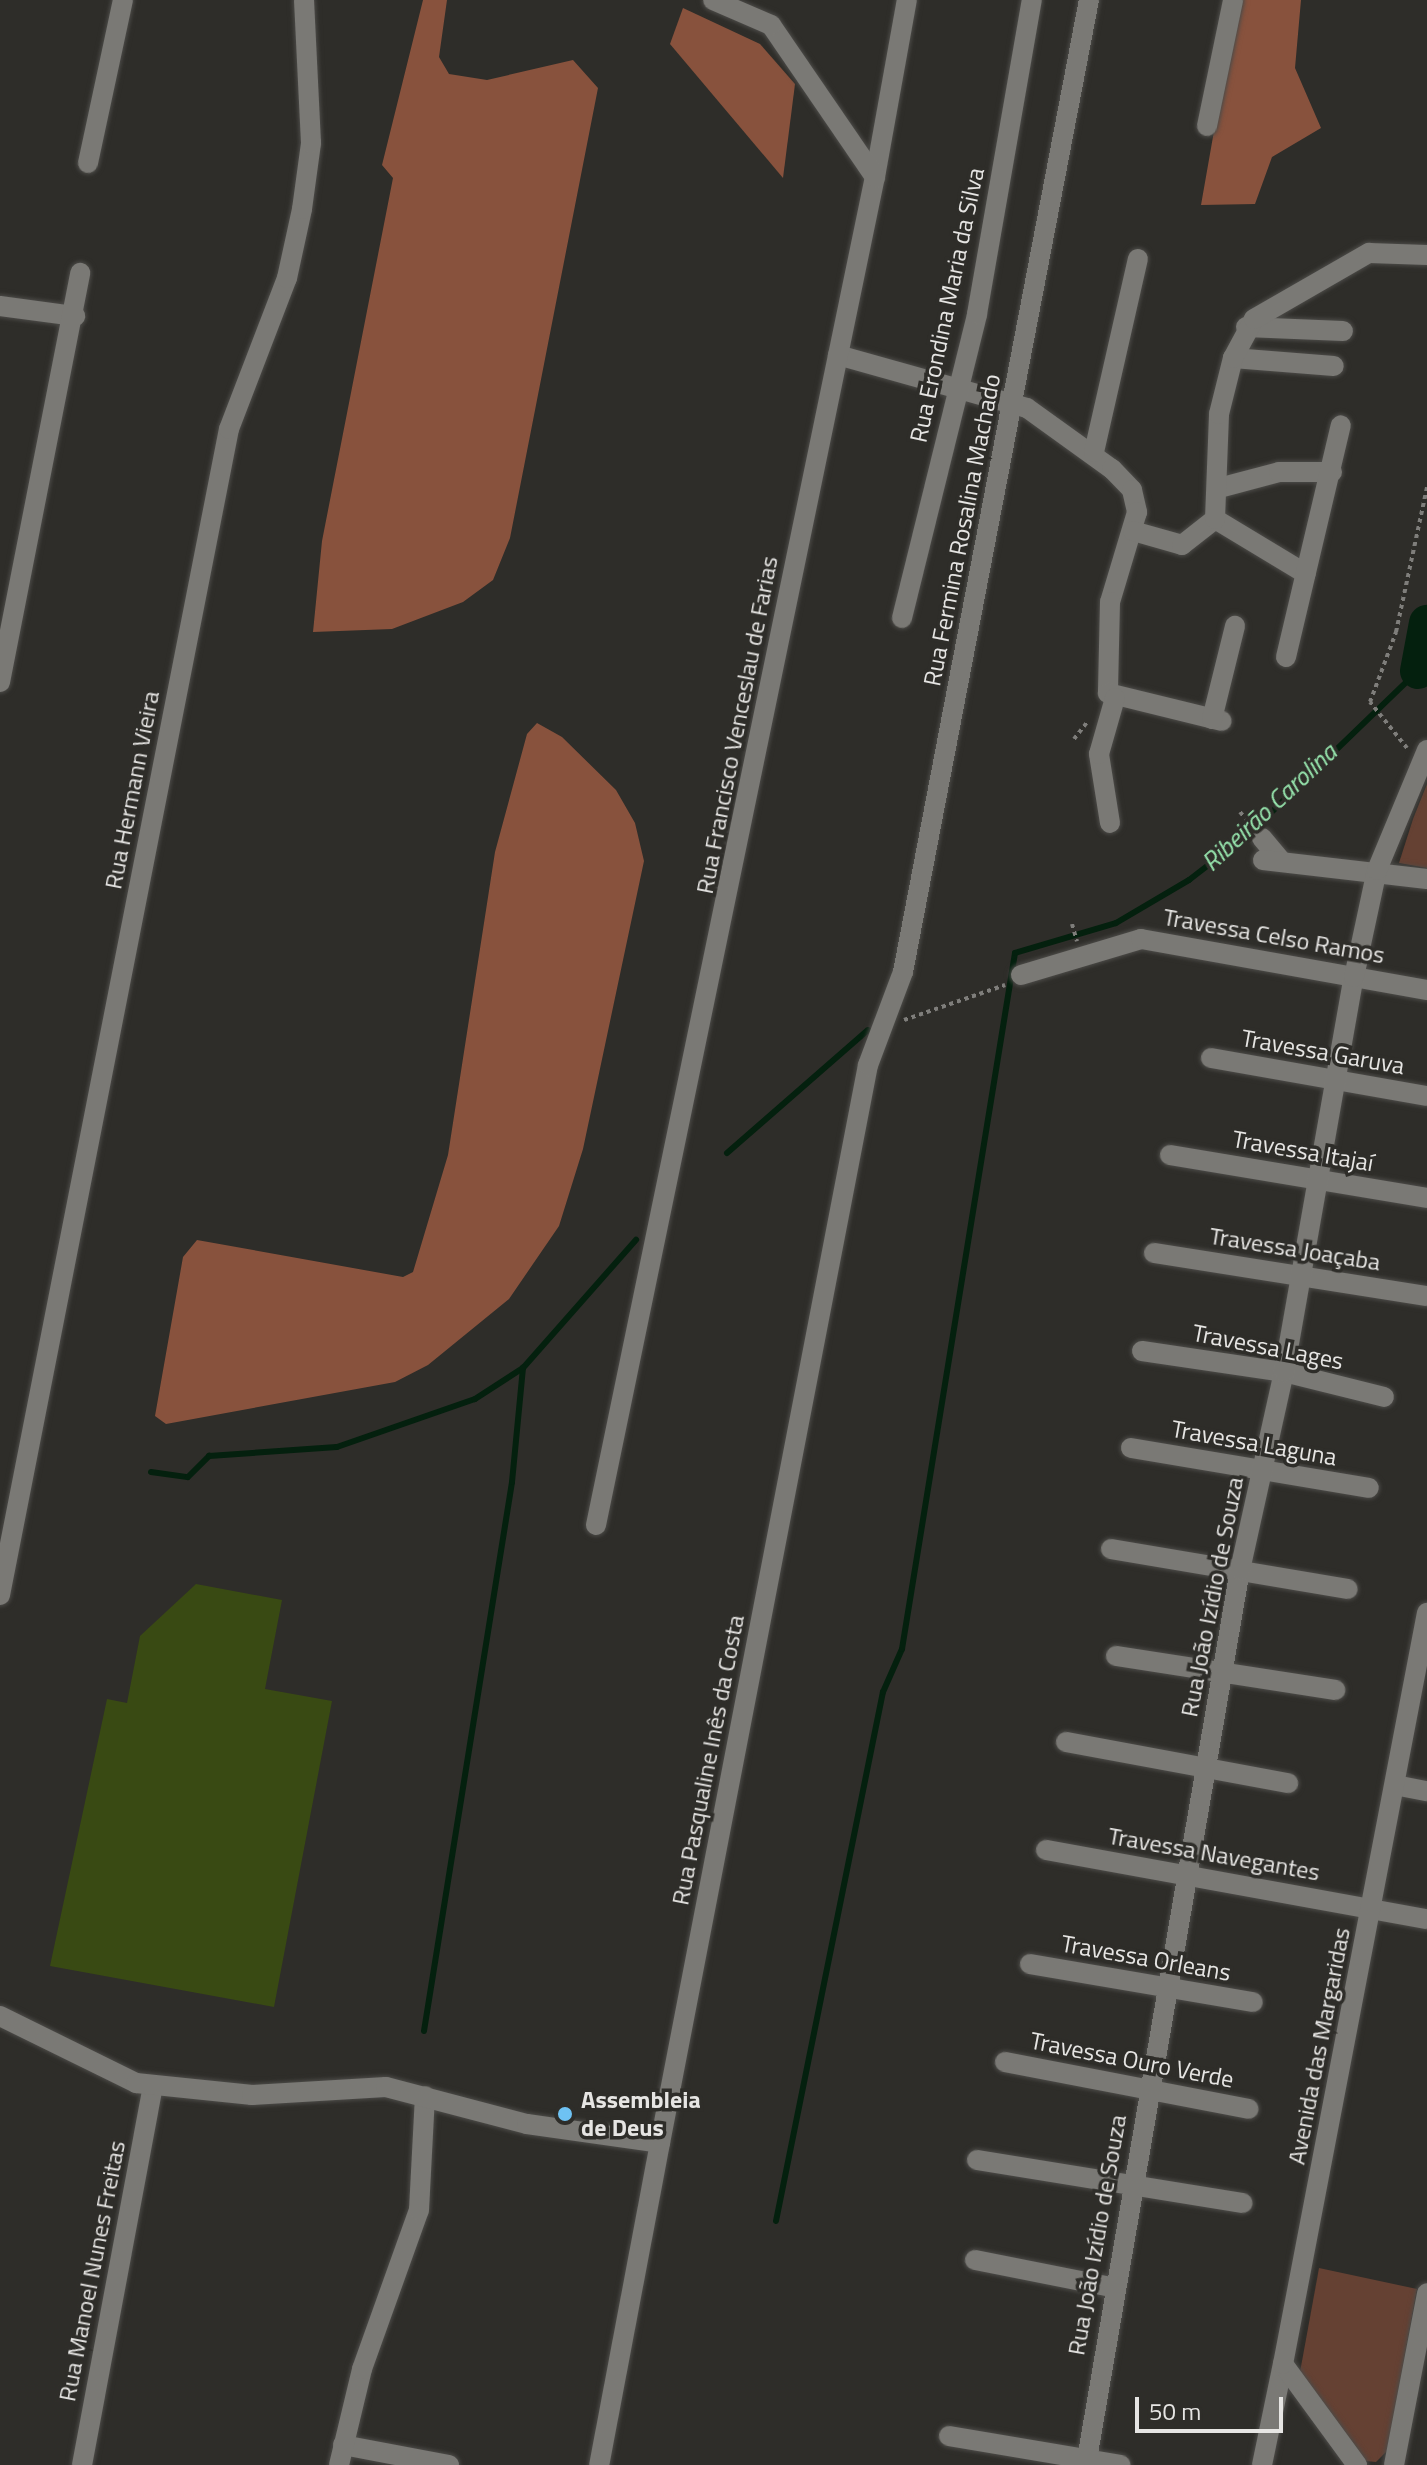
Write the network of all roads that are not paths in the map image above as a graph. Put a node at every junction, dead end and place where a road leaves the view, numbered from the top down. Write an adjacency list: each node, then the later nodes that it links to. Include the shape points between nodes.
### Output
1 (123, 0): 9 (street)
2 (304, 0): 63 (street, Rua Hermann Vieira, via 311,143 302,209 287,278 229,429)
3 (713, 0): 10 (street, via 771,25)
4 (907, 0): 10 (street, Rua Francisco Venceslau de Farias)
5 (1032, 0): 21 (street, Rua Erondina Maria da Silva)
6 (1089, 0): 22 (street, Rua Fermina Rosalina Machado)
7 (1233, 0): 8 (street)
8 (1207, 126)
9 (88, 163)
10 (875, 177): 18 (street, Rua Francisco Venceslau de Farias)
11 (1427, 255): 16 (street, via 1369,253 1276,302)
12 (1138, 259): 24 (street)
13 (80, 273): 15 (street)
14 (0, 306): 15 (street)
15 (75, 316): 33 (street)
16 (1246, 327): 17 (street); 19 (street)
17 (1343, 331)
18 (838, 355): 21 (street); 59 (street, Rua Francisco Venceslau de Farias)
19 (1233, 358): 20 (street); 26 (street, via 1217,428)
20 (1334, 366)
21 (960, 386): 22 (street); 30 (street, Rua Erondina Maria da Silva)
22 (1013, 404): 24 (street, via 1065,428); 44 (street, Rua Fermina Rosalina Machado, via 887,1026)
23 (1341, 425): 25 (street)
24 (1094, 452): 28 (street, via 1132,490)
25 (1332, 472): 26 (street, via 1279,472); 29 (street)
26 (1219, 488): 27 (street)
27 (1215, 519): 28 (street, via 1182,545); 29 (street)
28 (1133, 531): 34 (street, via 1110,602 1106,683)
29 (1306, 574): 32 (street)
30 (902, 618)
31 (1235, 626): 34 (street, via 1217,720)
32 (1286, 657)
33 (0, 682)
34 (1115, 698): 36 (street, via 1099,754)
35 (1423, 756): 38 (street, Rua João Izídio de Souza)
36 (1110, 823)
37 (1262, 838): 38 (street, via 1272,861)
38 (1377, 870): 39 (street); 41 (street, Rua João Izídio de Souza)
39 (1427, 879)
40 (1021, 975): 41 (street, Travessa Celso Ramos, via 1141,939)
41 (1354, 977): 42 (street, Travessa Celso Ramos); 45 (street, Rua João Izídio de Souza)
42 (1427, 990)
43 (1211, 1058): 45 (street, Travessa Garuva)
44 (868, 1065): 87 (street, Rua Pasqualine Inês da Costa)
45 (1334, 1081): 46 (street, Travessa Garuva); 48 (street, Rua João Izídio de Souza)
46 (1427, 1096)
47 (1170, 1155): 48 (street, Travessa Itajaí)
48 (1319, 1179): 49 (street, Travessa Itajaí); 51 (street, Rua João Izídio de Souza)
49 (1427, 1198)
50 (1154, 1253): 51 (street, Travessa Joaçaba)
51 (1297, 1275): 52 (street, Travessa Joaçaba); 54 (street, Rua João Izídio de Souza)
52 (1427, 1296)
53 (1142, 1351): 54 (street, Travessa Lages)
54 (1284, 1372): 55 (street, Travessa Lages); 57 (street, Rua João Izídio de Souza)
55 (1384, 1397)
56 (1131, 1448): 57 (street, Travessa Laguna)
57 (1262, 1473): 58 (street, Travessa Laguna); 61 (street, Rua João Izídio de Souza)
58 (1369, 1488)
59 (596, 1525)
60 (1111, 1549): 61 (street)
61 (1240, 1570): 62 (street); 67 (street, Rua João Izídio de Souza)
62 (1348, 1589)
63 (0, 1595)
64 (1427, 1613): 66 (street, Avenida das Margaridas)
65 (1116, 1656): 67 (street)
66 (1422, 1668): 72 (street, Avenida das Margaridas)
67 (1224, 1670): 68 (street); 70 (street, Rua João Izídio de Souza)
68 (1335, 1690)
69 (1066, 1742): 70 (street)
70 (1205, 1770): 71 (street); 75 (street, Rua João Izídio de Souza)
71 (1288, 1783)
72 (1395, 1785): 73 (street); 76 (street, Avenida das Margaridas)
73 (1427, 1791)
74 (1046, 1850): 75 (street, Travessa Navegantes)
75 (1188, 1877): 76 (street, Travessa Navegantes); 79 (street, Rua João Izídio de Souza)
76 (1372, 1909): 77 (street, Travessa Navegantes); 94 (street, Avenida das Margaridas)
77 (1427, 1919)
78 (1030, 1964): 79 (street, Travessa Orleans)
79 (1164, 1990): 80 (street, Travessa Orleans); 84 (street, Rua João Izídio de Souza)
80 (1253, 2002)
81 (0, 2016): 83 (street, via 99,2069)
82 (1005, 2062): 84 (street, Travessa Ouro Verde)
83 (153, 2086): 85 (street, via 252,2095 386,2087); 98 (street, Rua Manoel Nunes Freitas)
84 (1148, 2093): 86 (street, Travessa Ouro Verde); 89 (street, Rua João Izídio de Souza)
85 (425, 2096): 87 (street, via 527,2124); 96 (street, via 419,2210 372,2337)
86 (1249, 2109)
87 (660, 2143): 100 (street, Rua Pasqualine Inês da Costa)
88 (977, 2160): 89 (street)
89 (1132, 2185): 90 (street); 92 (street, Rua João Izídio de Souza)
90 (1243, 2203)
91 (975, 2260): 92 (street)
92 (1111, 2287): 97 (street, Rua João Izídio de Souza)
93 (1427, 2293): 104 (street)
94 (1283, 2364): 102 (street, Avenida das Margaridas); 103 (street)
95 (949, 2436): 97 (street)
96 (341, 2455): 99 (street)
97 (1087, 2462): 101 (street)
98 (82, 2465)
99 (449, 2465)
100 (599, 2465)
101 (1121, 2465)
102 (1262, 2465)
103 (1357, 2465)
104 (1394, 2465)

